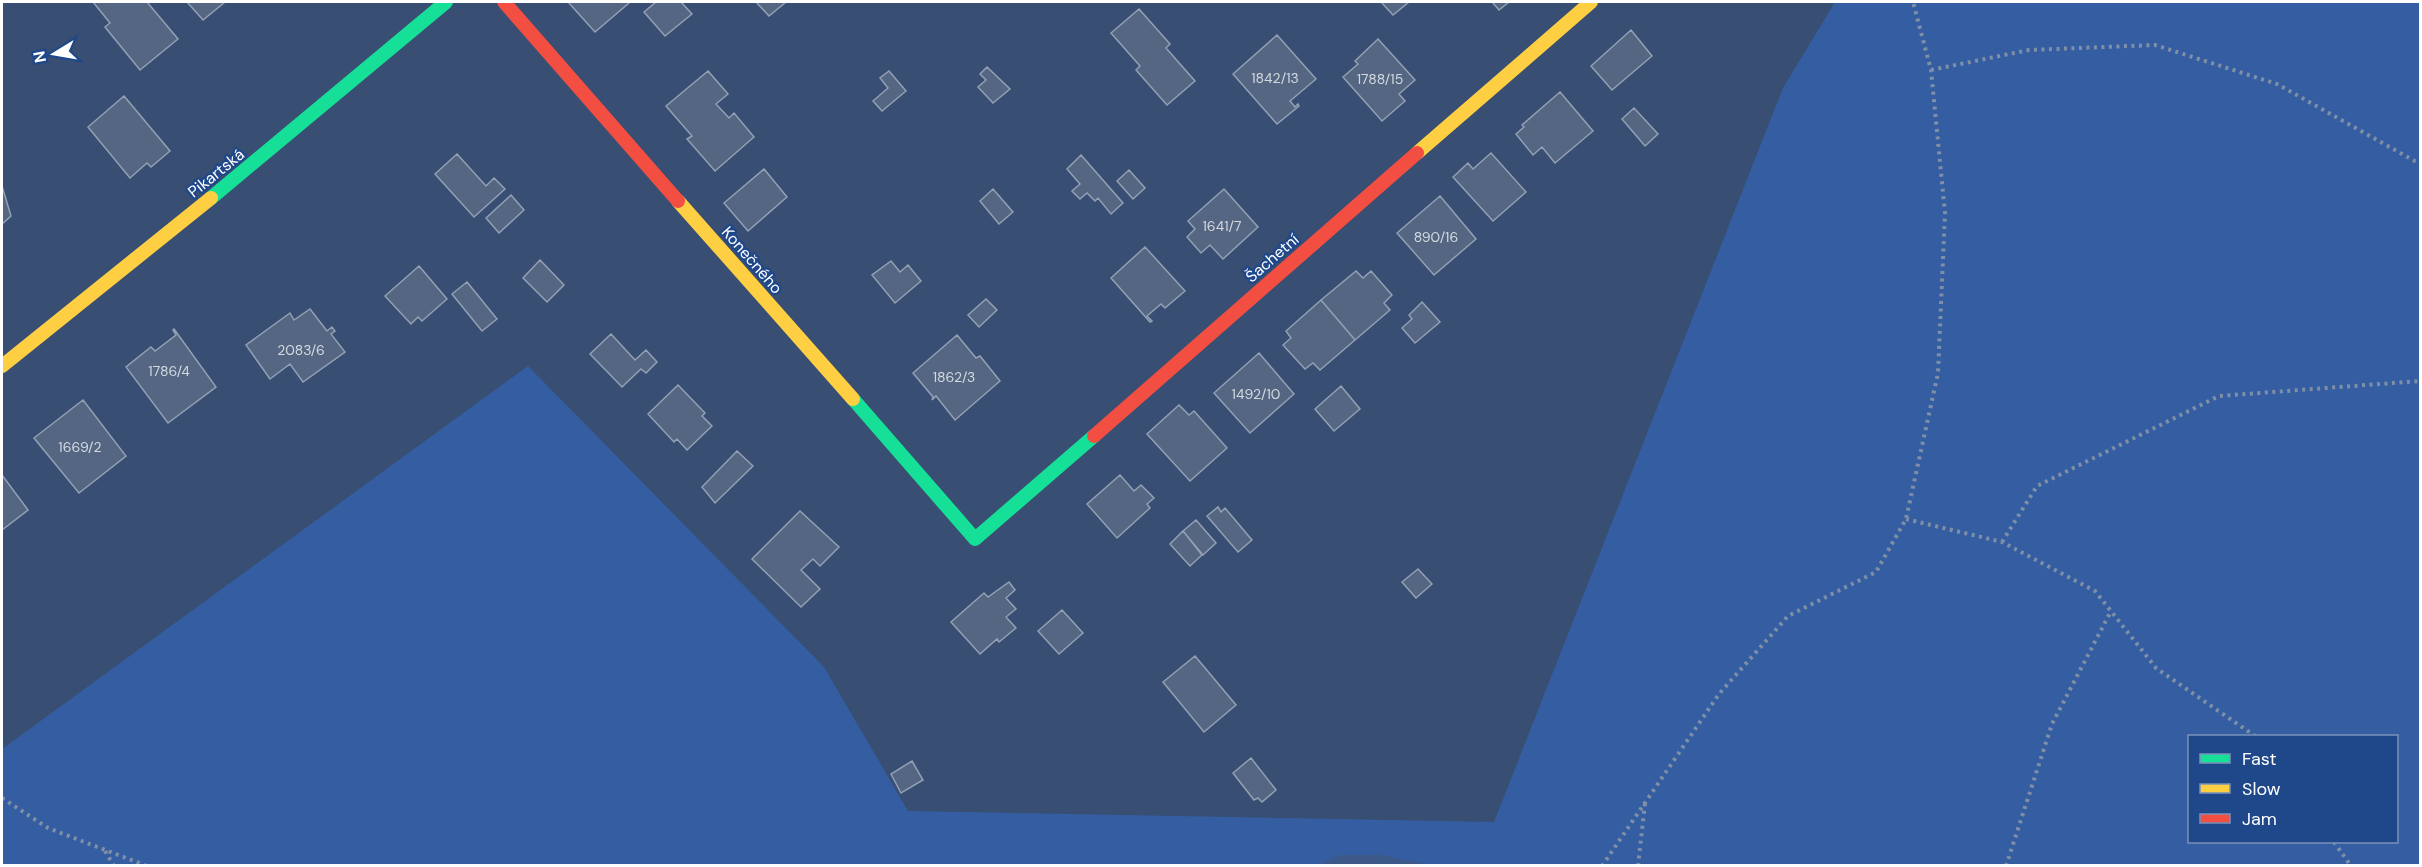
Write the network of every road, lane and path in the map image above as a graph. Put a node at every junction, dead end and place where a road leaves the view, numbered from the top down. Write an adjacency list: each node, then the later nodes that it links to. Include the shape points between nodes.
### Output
1 (446, 2): 7 (street, Pikartská, via 208,201)
2 (504, 2): 10 (street, Konečného)
3 (1591, 2): 10 (street, Šachetní)
4 (1912, 2): 5 (path)
5 (1931, 70): 6 (path, via 2029,50 2155,45 2277,84); 9 (path, via 1945,213 1938,373)
6 (2421, 164)
7 (2, 366)
8 (2421, 381): 11 (path, via 2219,396 2037,486)
9 (1906, 519): 11 (path); 15 (path, via 1876,572 1788,616 1719,694)
10 (975, 539)
11 (2002, 542): 12 (path, via 2096,591)
12 (2111, 611): 13 (path, via 2156,668); 22 (path, via 2052,724)
13 (2254, 735)
14 (2, 798): 17 (path, via 48,828)
15 (1646, 802): 20 (path); 21 (path)
16 (2335, 843): 23 (path)
17 (105, 850): 18 (path); 19 (path)
18 (114, 866)
19 (147, 866)
20 (1602, 866)
21 (1638, 866)
22 (2006, 866)
23 (2351, 866)

